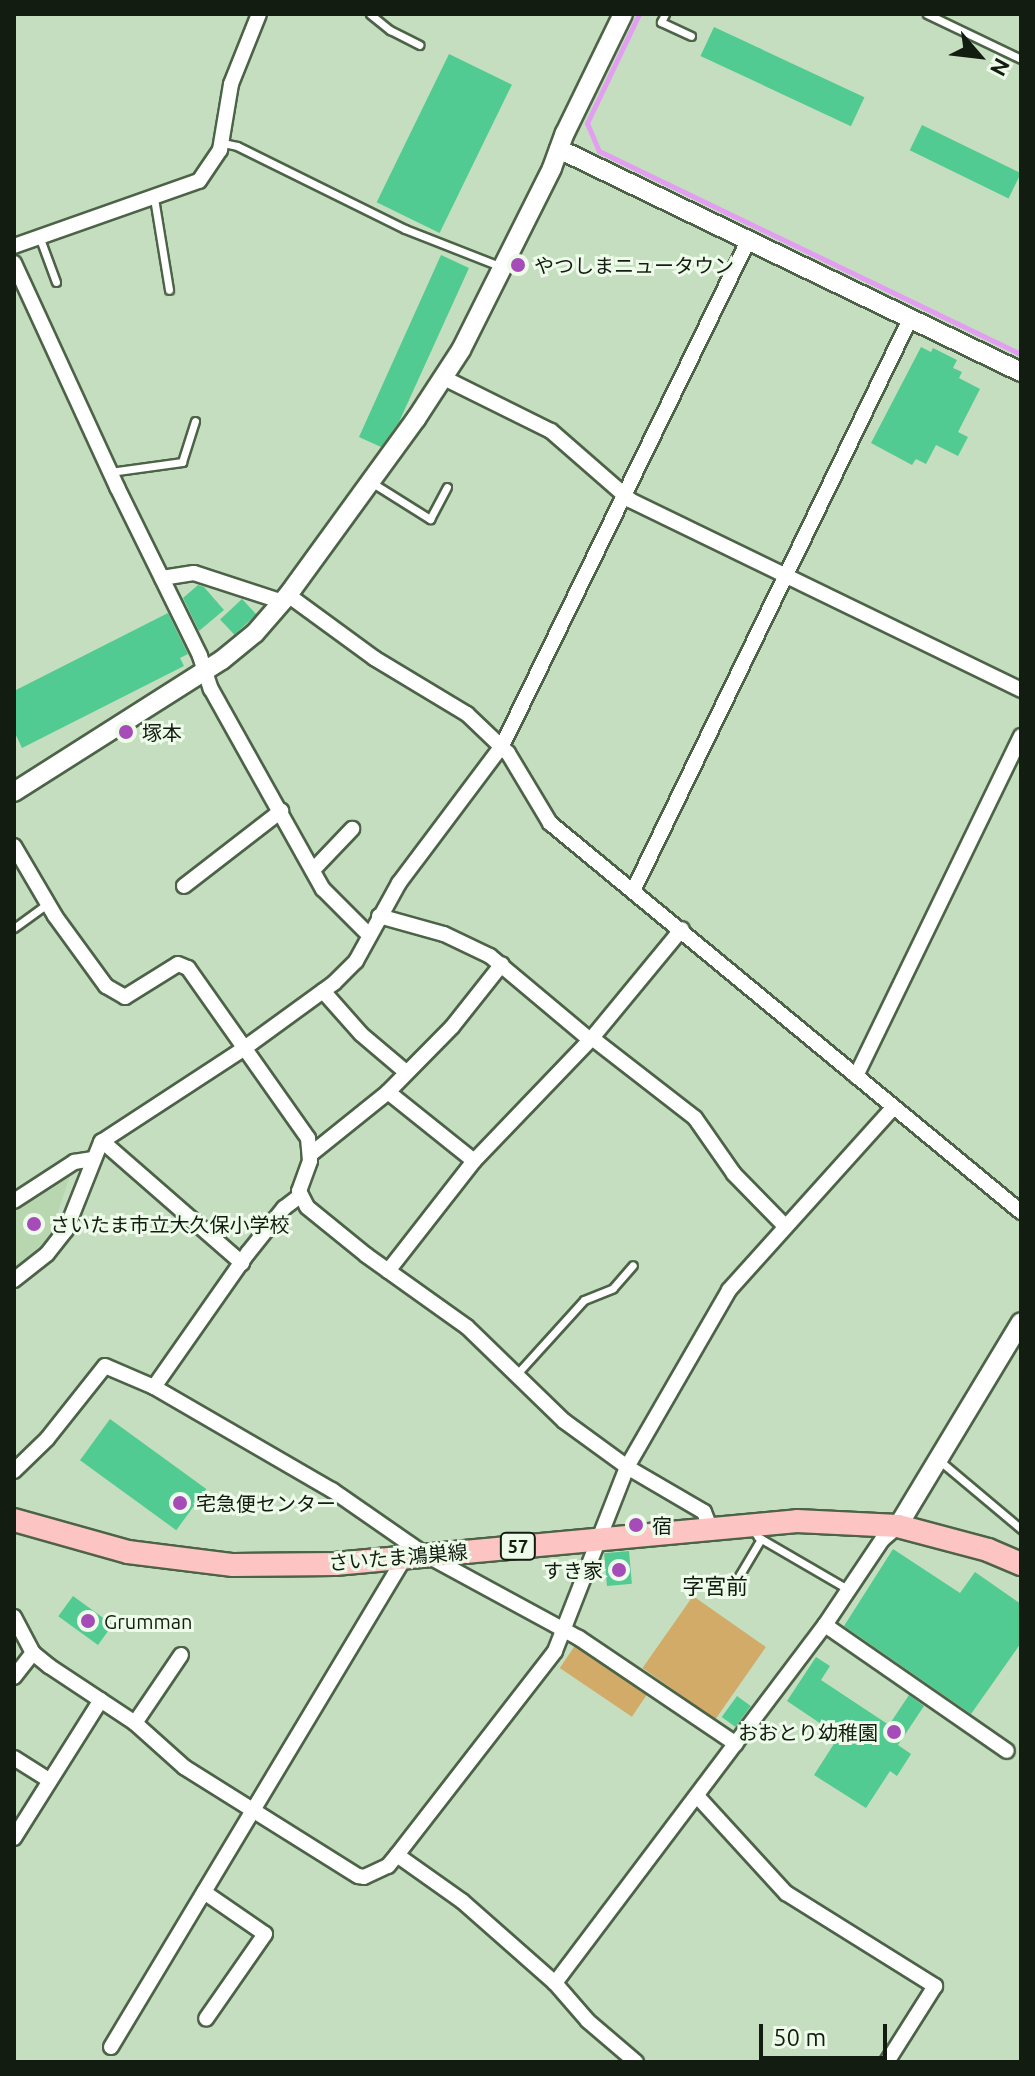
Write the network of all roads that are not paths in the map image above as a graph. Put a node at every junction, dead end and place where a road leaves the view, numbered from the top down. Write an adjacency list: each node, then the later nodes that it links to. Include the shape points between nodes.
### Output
1 (259, 14): 9 (street, via 231,84)
2 (370, 14): 7 (lane)
3 (623, 14): 10 (street)
4 (665, 14): 6 (lane, via 661,22)
5 (927, 14): 8 (lane)
6 (691, 36)
7 (419, 45)
8 (1021, 59)
9 (223, 143): 11 (street, via 199,181); 16 (lane, via 405,229)
10 (559, 149): 13 (street); 16 (street)
11 (154, 198): 12 (street); 18 (lane)
12 (39, 236): 14 (street); 17 (lane)
13 (748, 241): 19 (street); 26 (street)
14 (14, 246)
15 (14, 263): 23 (street)
16 (503, 268): 21 (street)
17 (56, 282)
18 (169, 290)
19 (910, 319): 20 (street); 27 (street)
20 (1021, 372)
21 (444, 378): 24 (street); 26 (street, via 551,431)
22 (195, 421): 23 (lane, via 182,462)
23 (110, 472): 28 (street)
24 (371, 482): 25 (lane, via 430,519); 29 (street)
25 (447, 487)
26 (623, 496): 27 (street); 33 (street)
27 (786, 576): 31 (street); 40 (street)
28 (162, 578): 29 (street, via 194,573); 30 (street)
29 (285, 598): 30 (street, via 246,641); 33 (street, via 461,709)
30 (205, 672): 34 (street); 35 (street)
31 (1021, 690)
32 (1021, 736): 51 (street)
33 (502, 746): 40 (street, via 550,823); 42 (street)
34 (14, 792)
35 (281, 811): 38 (street); 39 (street)
36 (352, 829): 38 (street)
37 (14, 846): 41 (street)
38 (313, 870): 45 (street, via 328,895)
39 (184, 886)
40 (633, 891): 44 (street)
41 (47, 904): 43 (lane); 49 (street, via 106,986 125,997 178,964 188,968)
42 (379, 916): 45 (street); 46 (street, via 444,934)
43 (14, 928)
44 (682, 929): 48 (street); 51 (street)
45 (369, 935): 47 (street, via 352,967)
46 (502, 964): 48 (street); 50 (street, via 452,1027)
47 (323, 991): 49 (street); 50 (street, via 361,1034)
48 (591, 1039): 57 (street); 61 (street, via 695,1118 734,1174)
49 (246, 1047): 54 (street); 55 (street, via 305,1133)
50 (406, 1072): 52 (street)
51 (856, 1076): 53 (street)
52 (388, 1092): 55 (street); 57 (street)
53 (894, 1107): 60 (street); 61 (street)
54 (102, 1141): 56 (street); 62 (street)
55 (311, 1154): 58 (street)
56 (93, 1159): 59 (street, via 77,1160); 65 (street, via 62,1236)
57 (474, 1161): 64 (street)
58 (300, 1196): 62 (street, via 284,1208); 64 (street)
59 (14, 1201)
60 (1021, 1212)
61 (784, 1225): 70 (street, via 729,1290)
62 (242, 1263): 68 (street)
63 (633, 1265): 67 (lane, via 613,1288 584,1300)
64 (388, 1271): 67 (street, via 467,1327)
65 (14, 1280)
66 (1021, 1322): 69 (street)
67 (516, 1375): 70 (street, via 556,1415)
68 (154, 1387): 71 (street, via 105,1366); 78 (street, via 321,1484)
69 (938, 1460): 73 (street); 75 (lane)
70 (627, 1467): 74 (street, via 704,1512); 77 (street)
71 (14, 1471)
72 (14, 1520): 78 (main road, さいたま鴻巣線 / 57, via 105,1547 207,1563 311,1566)
73 (898, 1526): 76 (main road, さいたま鴻巣線 / 57, via 797,1521); 79 (main road, さいたま鴻巣線 / 57); 81 (street, via 882,1540)
74 (710, 1528): 76 (main road, さいたま鴻巣線 / 57); 77 (main road, さいたま鴻巣線 / 57)
75 (1021, 1529)
76 (756, 1532): 80 (lane); 81 (lane)
77 (599, 1539): 78 (main road, さいたま鴻巣線 / 57); 84 (street)
78 (415, 1556): 84 (street); 95 (street)
79 (1021, 1564)
80 (739, 1576)
81 (849, 1590): 83 (street)
82 (14, 1617): 85 (street)
83 (825, 1625): 90 (street); 91 (street)
84 (565, 1631): 90 (street); 97 (street, via 544,1667)
85 (33, 1653): 87 (street); 88 (street)
86 (181, 1655): 89 (street)
87 (14, 1677)
88 (101, 1700): 89 (street); 93 (street)
89 (135, 1723): 95 (street, via 184,1767)
90 (736, 1744): 94 (street)
91 (1007, 1751)
92 (14, 1758): 93 (street)
93 (49, 1780): 96 (street)
94 (697, 1796): 99 (street); 103 (street, via 786,1893 935,1986)
95 (252, 1809): 97 (street, via 361,1877 388,1866); 98 (street)
96 (14, 1838)
97 (397, 1855): 99 (street, via 462,1901)
98 (204, 1892): 100 (street, via 265,1934); 101 (street)
99 (555, 1983): 102 (street, via 588,2021)
100 (206, 2019)
101 (111, 2047)
102 (636, 2062)
103 (887, 2062)

